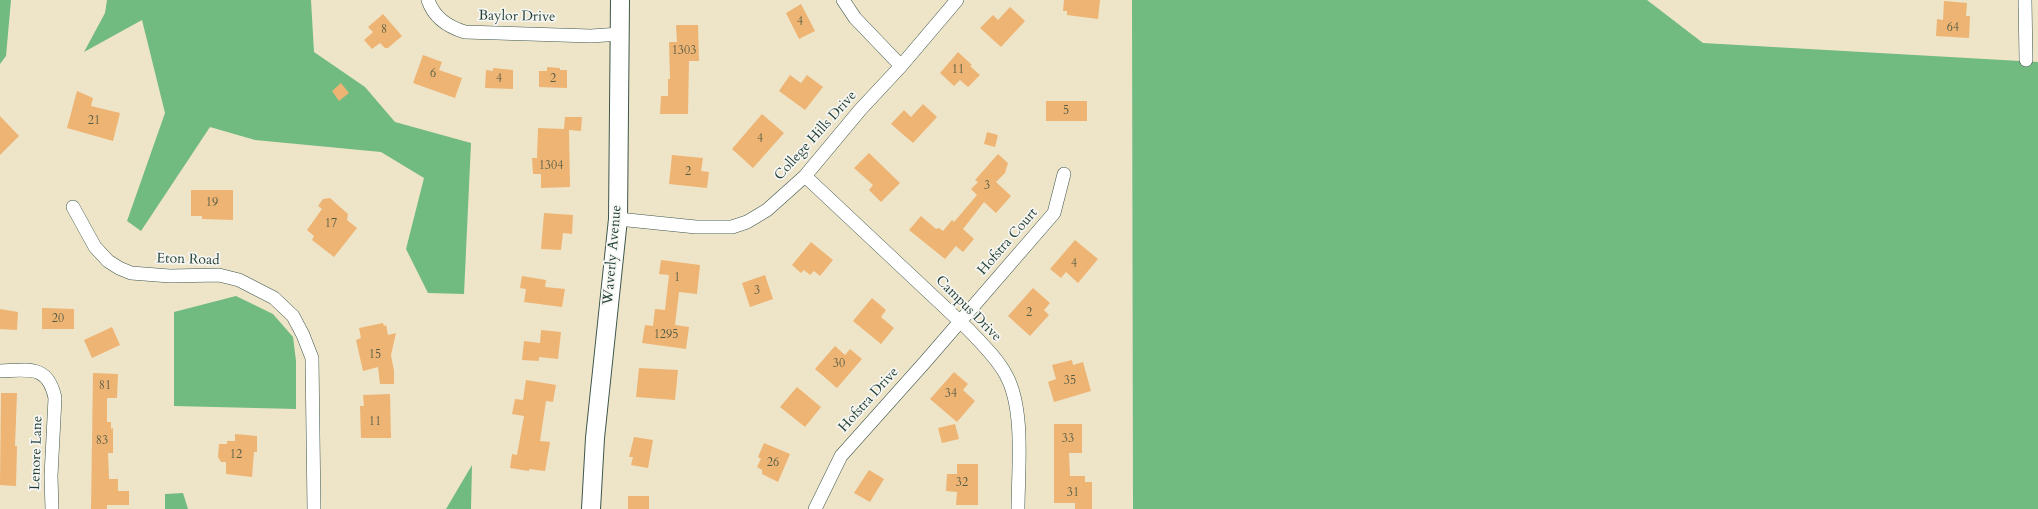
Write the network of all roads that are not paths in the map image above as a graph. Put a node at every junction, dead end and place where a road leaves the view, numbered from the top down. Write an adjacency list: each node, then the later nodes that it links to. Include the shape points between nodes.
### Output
1 (428, 0): 6 (street, Baylor Drive, via 430,7 442,21 453,29 465,32 591,36)
2 (620, 0): 6 (street, Waverly Avenue)
3 (843, 0): 8 (street, via 855,18)
4 (957, 0): 8 (street, College Hills Drive)
5 (2025, 0): 7 (street)
6 (620, 34): 12 (street, Waverly Avenue)
7 (2026, 60)
8 (901, 66): 10 (street, College Hills Drive)
9 (1064, 174): 13 (street, Hofstra Court, via 1054,213)
10 (805, 176): 12 (street, College Hills Drive, via 767,210 747,222 732,227 696,227); 13 (street, Campus Drive)
11 (73, 208): 16 (street, Eton Road, via 95,247 119,268 131,273 189,277 219,275 239,280 274,298 293,316 312,358)
12 (618, 219): 17 (street, Waverly Avenue, via 595,438)
13 (959, 321): 18 (street, Hofstra Drive, via 840,456); 19 (street, Campus Drive, via 988,350 1007,375 1019,430)
14 (0, 371): 15 (street, Lenore Lane, via 26,370 42,373 50,380 55,398 52,427)
15 (52, 509)
16 (314, 509)
17 (591, 509)
18 (815, 509)
19 (1018, 509)

